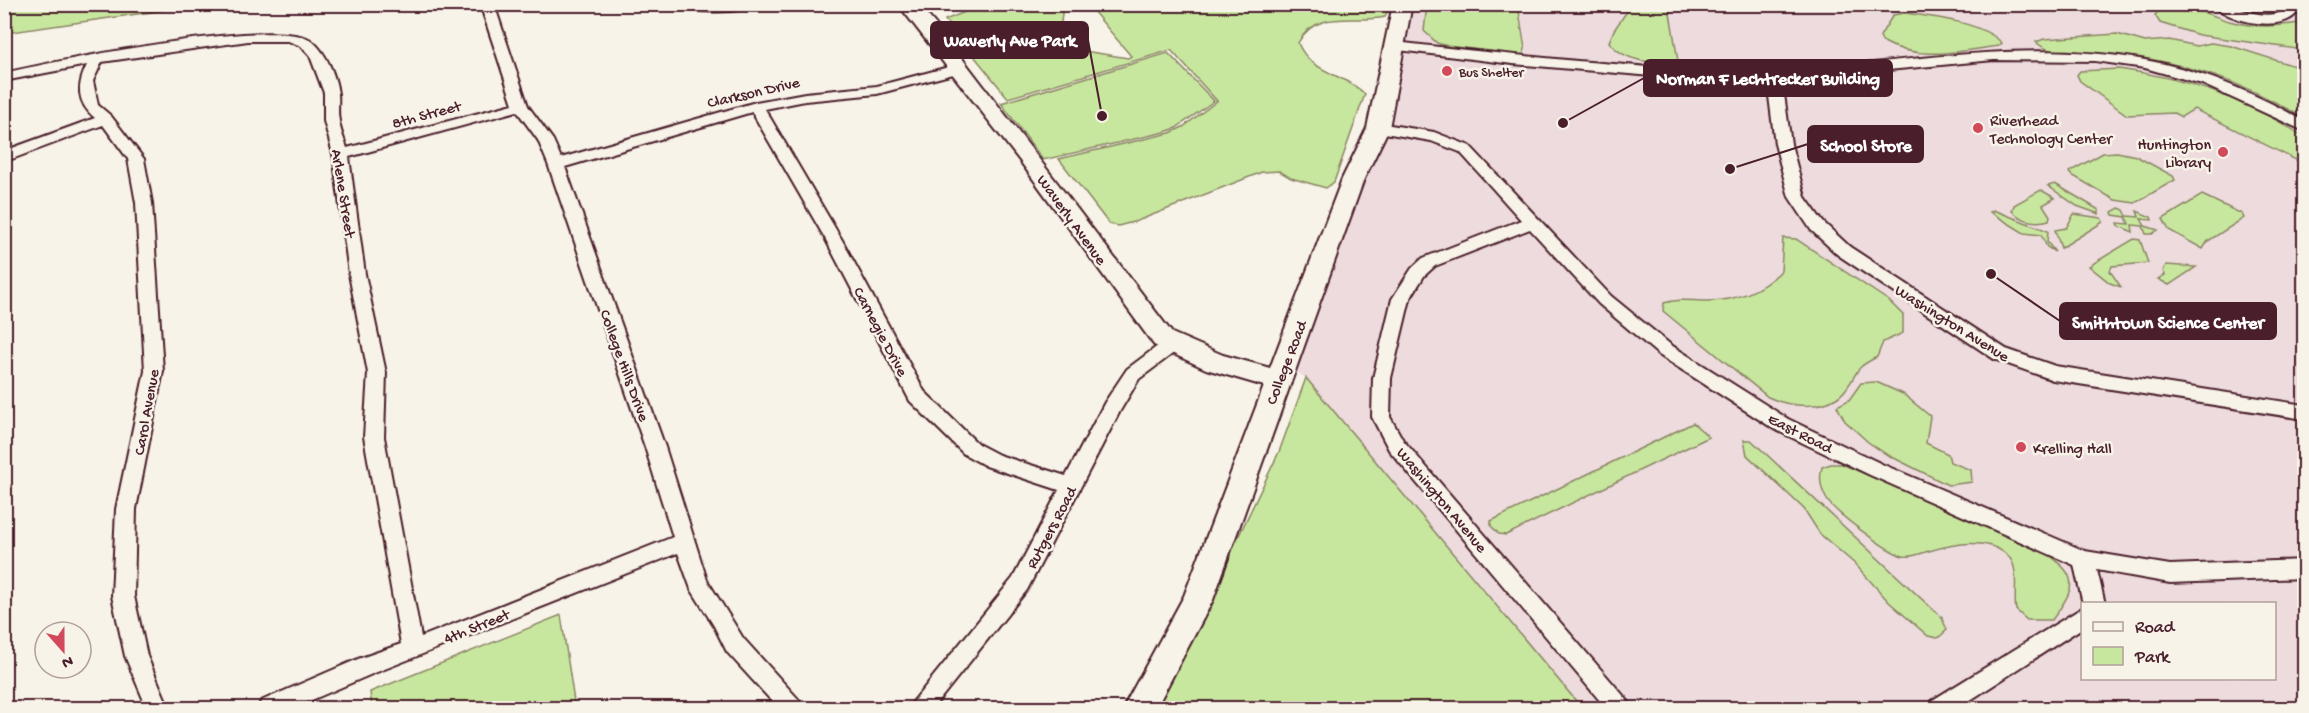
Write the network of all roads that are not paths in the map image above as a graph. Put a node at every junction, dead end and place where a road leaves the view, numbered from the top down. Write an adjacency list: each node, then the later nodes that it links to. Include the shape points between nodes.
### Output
1 (487, 4): 14 (street, College Hills Drive)
2 (682, 4): 3 (street, via 720,8)
3 (750, 4)
4 (907, 4): 11 (street, Waverly Avenue)
5 (1403, 4): 9 (street, College Road)
6 (2218, 4): 7 (street, via 2237,14 2263,19 2275,19)
7 (2289, 9): 8 (street)
8 (2304, 12)
9 (1395, 46): 12 (street, via 1560,65 1730,77); 17 (street, College Road)
10 (98, 59): 13 (street, Arlene Street); 16 (street, Carol Avenue, via 86,81 87,95 91,107); 19 (street, Arlene Street, via 272,35 306,43 324,70 331,93 331,121)
11 (960, 68): 15 (street, Clarkson Drive, via 877,90); 23 (street, Waverly Avenue, via 1162,338)
12 (1773, 76): 18 (street, via 2026,55 2106,60 2144,64 2217,84 2280,112); 25 (street, Washington Avenue, via 1783,144 1797,197 1817,226 1844,251 2000,354 2053,373)
13 (4, 77)
14 (521, 106): 19 (street, 8th Street); 21 (street, College Hills Drive)
15 (756, 106): 21 (street, Clarkson Drive); 26 (street, Carnegie Drive, via 834,240 917,396 971,449 993,461)
16 (106, 119): 20 (street); 33 (street, Carol Avenue, via 136,159 144,203 154,371 126,509 123,596 136,656)
17 (1378, 128): 22 (street, East Road, via 1434,137 1465,149); 24 (street, College Road, via 1353,179)
18 (2304, 128)
19 (341, 154): 32 (street, Arlene Street, via 357,274 377,373 374,437)
20 (4, 157)
21 (556, 164): 27 (street, College Hills Drive)
22 (1534, 221): 28 (street, East Road, via 1605,300 1665,350 1781,424); 38 (street, Washington Avenue, via 1429,262 1418,272 1401,299 1382,378 1381,417 1396,445)
23 (1173, 344): 24 (street, Waverly Avenue, via 1215,362); 26 (street, Rutgers Road, via 1133,374 1112,406)
24 (1278, 380): 37 (street, College Road, via 1198,600)
25 (2302, 413)
26 (1073, 486): 36 (street, Rutgers Road, via 1020,584)
27 (684, 542): 32 (street, 4th Street); 35 (street, College Hills Drive, via 698,583 735,645)
28 (2083, 559): 29 (street, East Road, via 2170,574); 30 (street)
29 (2304, 569)
30 (2094, 602)
31 (2081, 618): 39 (street)
32 (413, 650): 34 (street, 4th Street)
33 (158, 708)
34 (269, 708)
35 (792, 708)
36 (919, 708)
37 (1139, 708)
38 (1620, 708)
39 (1939, 708)

